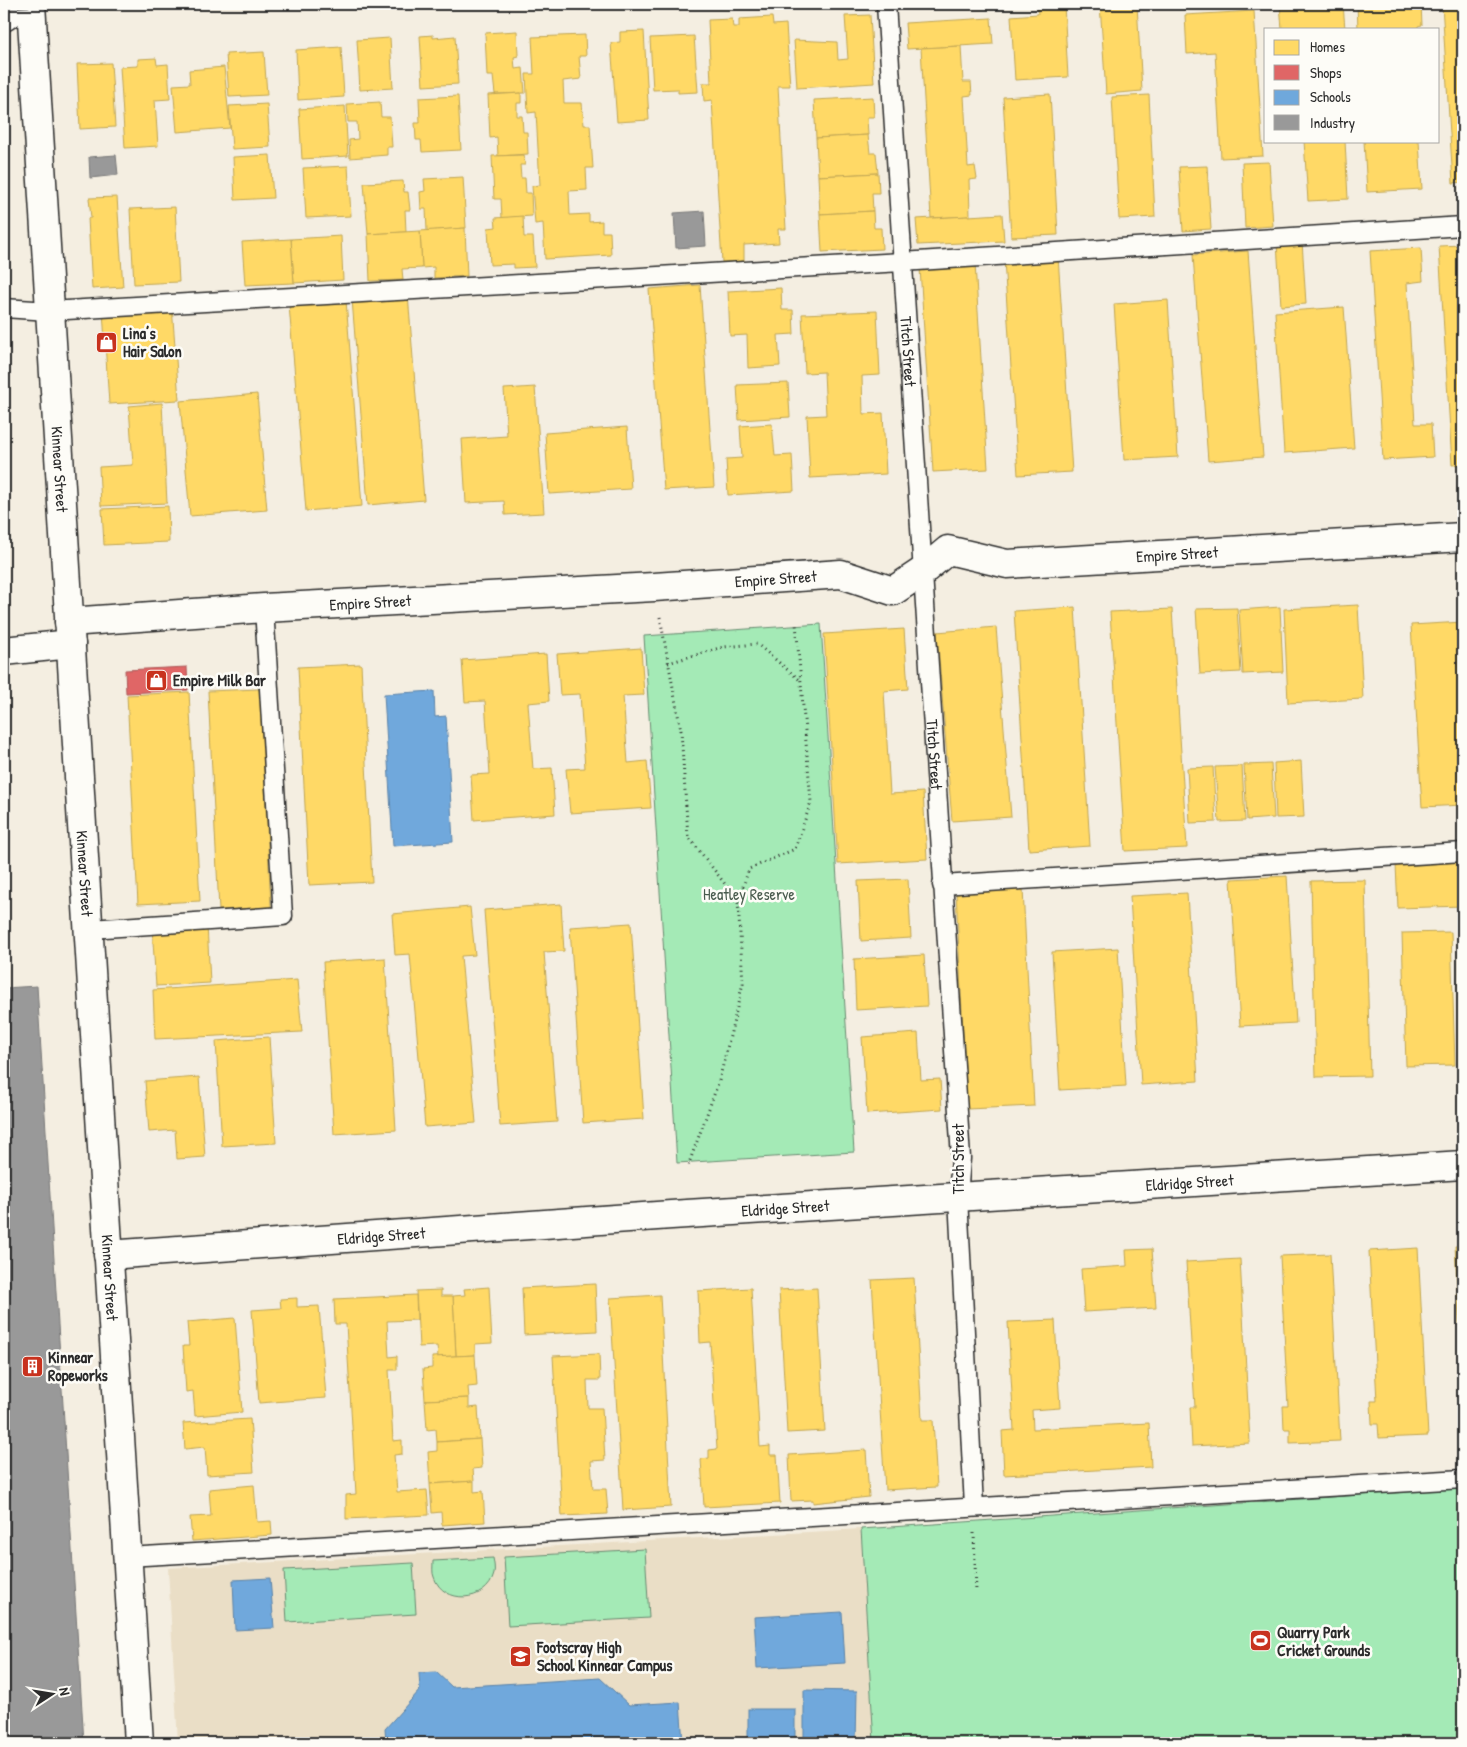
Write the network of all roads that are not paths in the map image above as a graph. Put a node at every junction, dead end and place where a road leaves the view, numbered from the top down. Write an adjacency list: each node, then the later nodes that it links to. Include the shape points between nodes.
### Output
1 (22, 4): 4 (street)
2 (31, 4): 8 (street, Kinnear Street)
3 (886, 4): 6 (lane, Titch Street)
4 (4, 17)
5 (1463, 226): 6 (lane)
6 (902, 262): 8 (lane); 10 (lane, Titch Street)
7 (4, 308): 8 (lane)
8 (49, 311): 12 (street, Kinnear Street)
9 (1463, 537): 10 (street, Empire Street, via 1007,564 948,550)
10 (923, 571): 11 (street, Empire Street, via 893,591 841,574); 15 (lane, Titch Street)
11 (264, 608): 12 (street, Empire Street); 16 (lane, via 283,916)
12 (70, 633): 13 (street, Empire Street); 16 (street, Kinnear Street)
13 (4, 651)
14 (1463, 852): 15 (lane)
15 (942, 885): 18 (lane, Titch Street, via 961,1158)
16 (90, 929): 19 (street, Kinnear Street)
17 (1463, 1166): 18 (street, Eldridge Street)
18 (958, 1197): 19 (street, Eldridge Street); 21 (lane, Titch Street)
19 (108, 1255): 22 (street, Kinnear Street)
20 (1463, 1479): 21 (lane)
21 (974, 1507): 22 (lane)
22 (128, 1557): 23 (street, Kinnear Street)
23 (139, 1743)

